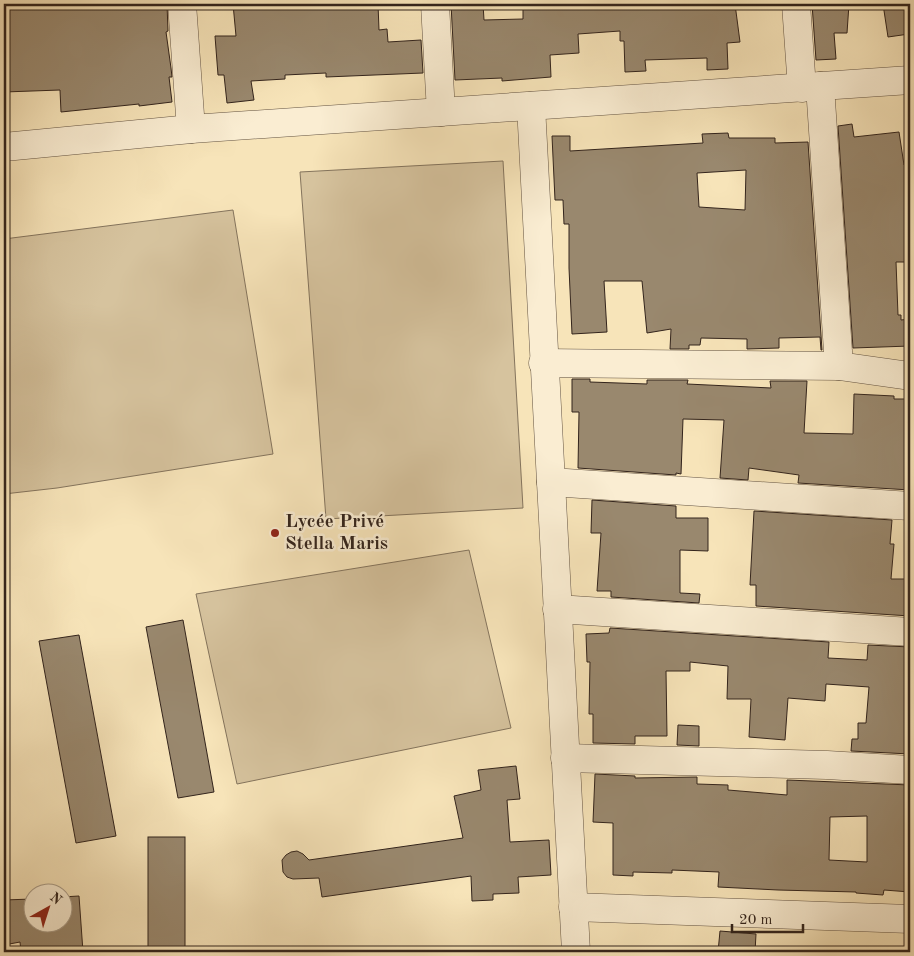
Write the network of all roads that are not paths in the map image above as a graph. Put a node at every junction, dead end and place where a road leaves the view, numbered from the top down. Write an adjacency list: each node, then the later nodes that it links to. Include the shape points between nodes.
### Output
1 (182, 4): 8 (street)
2 (434, 4): 7 (street)
3 (796, 4): 5 (street)
4 (910, 80): 5 (street)
5 (811, 87): 6 (street); 11 (street)
6 (531, 106): 7 (street); 10 (street)
7 (441, 112): 8 (street)
8 (191, 129): 9 (street)
9 (4, 147)
10 (543, 363): 11 (street); 13 (street)
11 (839, 366): 12 (street)
12 (910, 376)
13 (551, 482): 14 (street); 15 (street)
14 (910, 506)
15 (558, 609): 16 (street); 17 (street)
16 (910, 632)
17 (565, 758): 18 (street); 19 (street)
18 (910, 770)
19 (573, 908): 20 (street); 21 (street)
20 (910, 919)
21 (576, 952)

